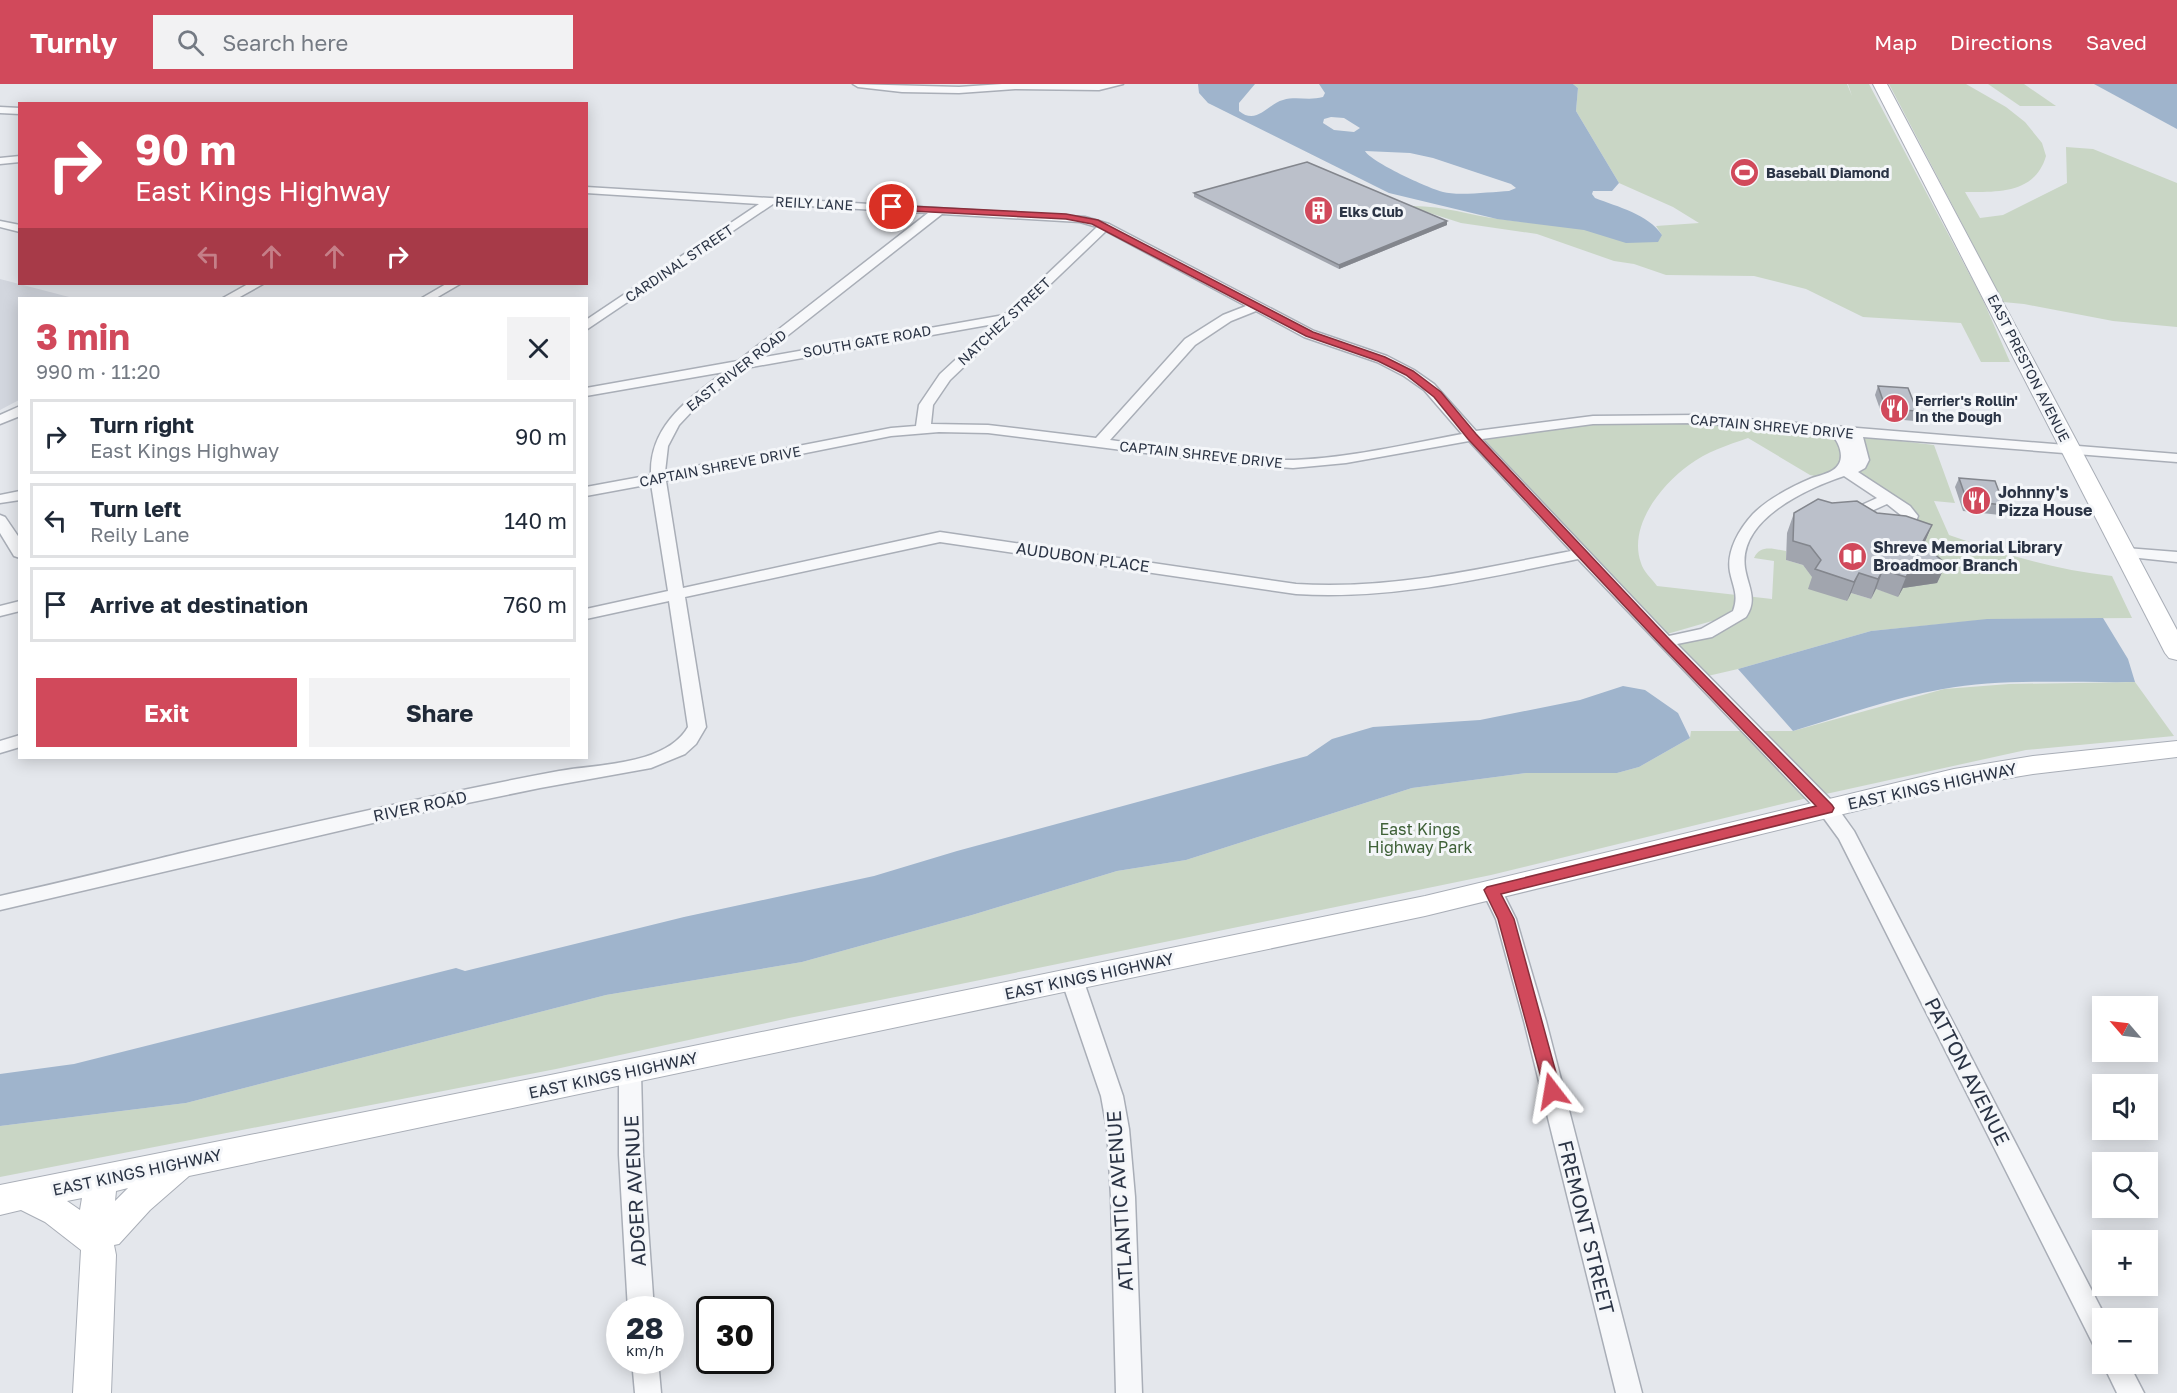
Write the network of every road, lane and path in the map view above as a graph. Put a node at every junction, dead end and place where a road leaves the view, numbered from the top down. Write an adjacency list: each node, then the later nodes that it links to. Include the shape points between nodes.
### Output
1 (858, 84): 5 (street)
2 (1118, 84): 4 (street)
3 (1880, 84): 34 (main road, EAST PRESTON AVENUE)
4 (1077, 85): 5 (street)
5 (930, 87)
6 (0, 110): 7 (street)
7 (18, 111)
8 (18, 159): 9 (street)
9 (0, 161)
10 (588, 190): 11 (street, REILY LANE)
11 (608, 191): 12 (street, REILY LANE); 13 (street)
12 (772, 200): 14 (street, REILY LANE); 24 (street, CARDINAL STREET)
13 (588, 203)
14 (940, 210): 16 (street, REILY LANE, via 1066,217); 25 (street, EAST RIVER ROAD)
15 (0, 224): 17 (street)
16 (1105, 226): 22 (street, REILY LANE); 23 (street, NATCHEZ STREET)
17 (18, 228)
18 (254, 285): 20 (street)
19 (452, 285): 21 (street)
20 (231, 297)
21 (430, 297)
22 (1256, 306): 32 (street, REILY LANE, via 1309,334 1382,359 1409,373 1438,394); 33 (street, via 1227,318 1190,342)
23 (1006, 318): 25 (street, SOUTH GATE ROAD); 29 (street, NATCHEZ STREET, via 935,388)
24 (588, 325)
25 (745, 363): 26 (street, SOUTH GATE ROAD); 37 (street, EAST RIVER ROAD, via 675,420 657,452)
26 (588, 392)
27 (18, 411): 28 (street)
28 (0, 420)
29 (923, 429): 33 (street, CAPTAIN SHREVE DRIVE, via 988,429); 37 (street, CAPTAIN SHREVE DRIVE)
30 (1836, 431): 31 (street, CAPTAIN SHREVE DRIVE); 32 (street, CAPTAIN SHREVE DRIVE, via 1749,422 1650,419 1583,421); 36 (street, via 1847,445)
31 (1855, 433): 34 (street, CAPTAIN SHREVE DRIVE); 36 (street, via 1863,457 1861,465)
32 (1472, 436): 33 (street, CAPTAIN SHREVE DRIVE, via 1346,459 1293,464); 44 (street, REILY LANE)
33 (1100, 443)
34 (2070, 449): 35 (street, CAPTAIN SHREVE DRIVE); 45 (main road, EAST PRESTON AVENUE)
35 (2177, 458)
36 (1844, 473): 40 (street); 51 (street, via 1806,485 1762,512 1740,544 1737,567 1745,597 1740,614)
37 (658, 478): 38 (street, CAPTAIN SHREVE DRIVE); 47 (street, EAST RIVER ROAD)
38 (588, 492)
39 (18, 495): 41 (street)
40 (1886, 498)
41 (0, 499)
42 (0, 520): 43 (street)
43 (18, 550)
44 (1583, 553): 47 (street, AUDUBON PLACE, via 1424,584 1347,593 940,537); 51 (street, REILY LANE)
45 (2126, 553): 46 (street); 52 (main road, EAST PRESTON AVENUE)
46 (2177, 557)
47 (677, 594): 50 (street, AUDUBON PLACE); 58 (street, RIVER ROAD, via 697,727 684,748 669,756 514,785)
48 (18, 606): 49 (street)
49 (0, 611)
50 (588, 614)
51 (1663, 639): 56 (street, REILY LANE)
52 (2177, 653)
53 (18, 742): 54 (street)
54 (0, 747)
55 (2177, 749): 56 (main road, EAST KINGS HIGHWAY, via 2033,765)
56 (1827, 808): 57 (main road, EAST KINGS HIGHWAY); 66 (street, PATTON AVENUE, via 1847,836 1919,974)
57 (1492, 890): 59 (main road, EAST KINGS HIGHWAY); 72 (street, FREMONT STREET, via 1506,919 1535,1021)
58 (0, 903)
59 (1072, 979): 60 (main road, EAST KINGS HIGHWAY); 71 (street, ATLANTIC AVENUE, via 1112,1096 1118,1129)
60 (630, 1072): 61 (main road, EAST KINGS HIGHWAY); 65 (street, ADGER AVENUE)
61 (180, 1163): 62 (main road, EAST KINGS HIGHWAY); 64 (main road, via 138,1200)
62 (110, 1178): 63 (main road, EAST KINGS HIGHWAY); 64 (main road, via 94,1229)
63 (12, 1198): 64 (main road, via 57,1212)
64 (101, 1243): 69 (main road)
65 (640, 1296)
66 (2092, 1316)
67 (646, 1374): 70 (street)
68 (2121, 1374): 73 (street)
69 (92, 1393)
70 (648, 1393)
71 (1129, 1393)
72 (1629, 1393)
73 (2131, 1393)

